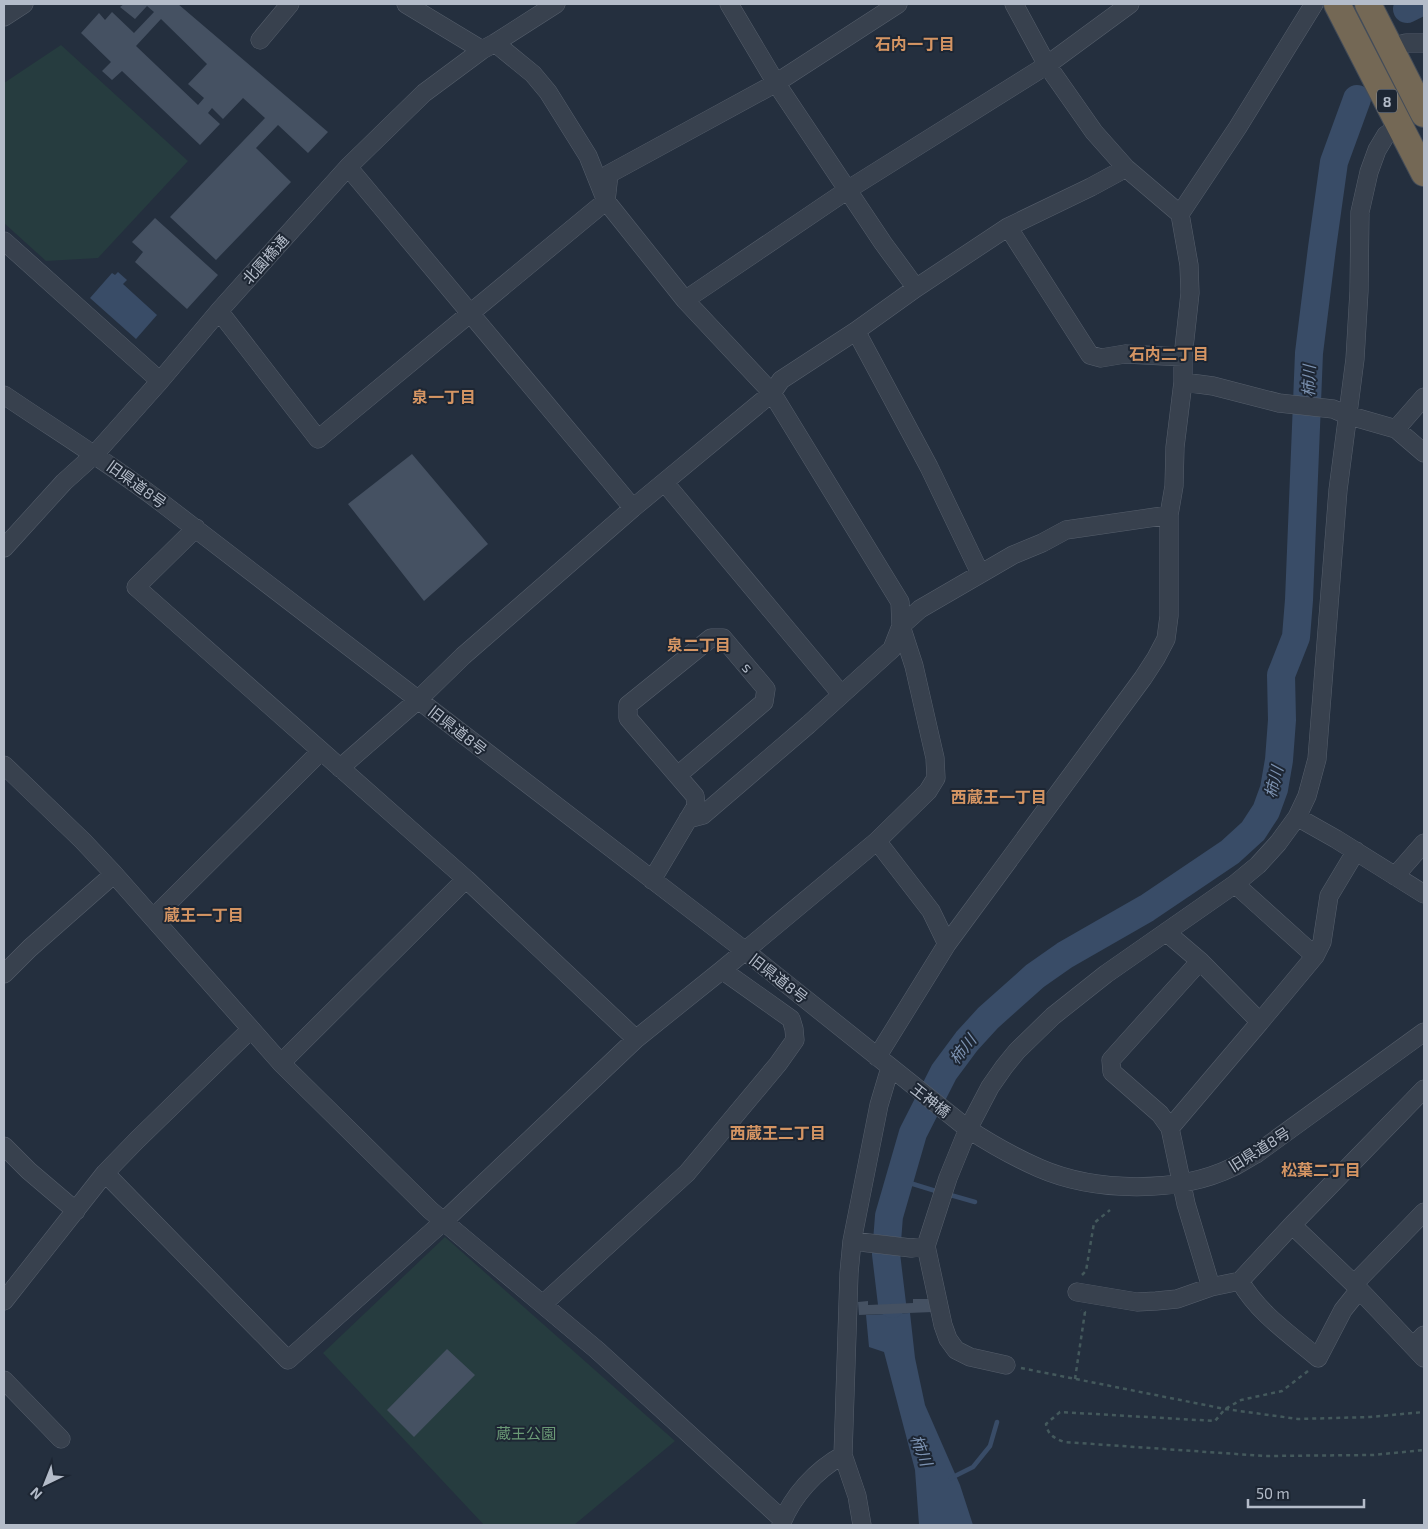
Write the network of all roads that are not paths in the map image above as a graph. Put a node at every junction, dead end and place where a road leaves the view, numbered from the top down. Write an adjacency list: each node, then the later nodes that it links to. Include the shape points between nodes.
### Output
1 (24, 4): 12 (street)
2 (290, 4): 13 (street)
3 (406, 4): 15 (street)
4 (556, 4): 15 (street, 北園橋通)
5 (729, 4): 18 (street)
6 (898, 4): 18 (street)
7 (1014, 4): 17 (street)
8 (1130, 4): 17 (street)
9 (1314, 4): 26 (street)
10 (1337, 4): 20 (highway, 8)
11 (1368, 4): 16 (highway, 8)
12 (4, 17)
13 (260, 40)
14 (1424, 43): 16 (street)
15 (489, 46): 21 (street, 北園橋通, via 424,93); 25 (street, via 533,74 548,92 588,156)
16 (1391, 47): 19 (highway, 8)
17 (1047, 65): 22 (street, via 1094,132); 24 (street)
18 (776, 83): 24 (street); 25 (street, via 609,174)
19 (1424, 114)
20 (1399, 126): 23 (highway, 8); 40 (street, via 1386,135 1377,150 1360,212 1356,349)
21 (348, 167): 31 (street, 北園橋通); 32 (street)
22 (1126, 168): 26 (street); 27 (street)
23 (1424, 173)
24 (848, 189): 29 (street); 30 (street)
25 (606, 201): 30 (street); 32 (street)
26 (1180, 214): 34 (street, via 1189,265 1190,293)
27 (1008, 227): 29 (street); 34 (street, via 1090,355 1101,358 1125,354)
28 (4, 241): 35 (street)
29 (916, 288): 33 (street)
30 (685, 300): 37 (street)
31 (218, 311): 32 (street, via 318,438); 35 (street, 北園橋通)
32 (470, 312): 45 (street)
33 (856, 331): 37 (street, via 781,380); 49 (street, via 929,467)
34 (1183, 357): 36 (street)
35 (160, 381): 43 (street, 北園橋通)
36 (1183, 382): 40 (street, via 1213,386 1279,403); 46 (street)
37 (772, 393): 44 (street); 50 (street, via 900,602)
38 (4, 395): 43 (street, 旧県道8号)
39 (1424, 397): 41 (street)
40 (1340, 412): 41 (street); 57 (street, via 1338,490 1318,759)
41 (1396, 429): 42 (street)
42 (1424, 453)
43 (95, 454): 47 (street, 旧県道8号); 48 (street, 北園橋通, via 64,482)
44 (665, 483): 45 (street); 51 (street)
45 (633, 508): 52 (street, via 462,656)
46 (1169, 515): 49 (street, via 1066,530); 70 (street, via 1166,639 1156,658)
47 (196, 528): 52 (street, 旧県道8号); 53 (street, via 136,587)
48 (4, 548)
49 (980, 573): 50 (street, via 920,609)
50 (900, 626): 51 (street, via 892,649); 59 (street, via 914,666 935,758 936,778 922,798)
51 (841, 694): 58 (street, via 703,815)
52 (420, 699): 55 (street); 65 (street, 旧県道8号)
53 (321, 751): 55 (street); 68 (street)
54 (4, 765): 62 (street)
55 (340, 768): 64 (street)
56 (678, 775): 56 (street, s, via 628,718 628,705 711,638 724,638 766,689 764,702); 58 (street, s, via 695,796 696,806)
57 (1297, 816): 61 (street); 66 (street, via 1272,850)
58 (688, 819): 65 (street, s)
59 (877, 841): 70 (street, via 931,911); 71 (street)
60 (1424, 843): 63 (street)
61 (1356, 852): 63 (street); 72 (street, via 1329,896 1322,942)
62 (114, 874): 68 (street); 75 (street)
63 (1395, 876): 67 (street)
64 (466, 879): 79 (street); 80 (street)
65 (652, 880): 71 (street, 旧県道8号)
66 (1235, 884): 69 (street); 72 (street)
67 (1424, 894)
68 (152, 916): 77 (street)
69 (1166, 932): 73 (street); 83 (street, via 1106,974 1033,1035 1004,1067)
70 (947, 944): 81 (street)
71 (744, 950): 74 (street); 81 (street, 旧県道8号)
72 (1315, 956): 76 (street)
73 (1200, 961): 76 (street); 84 (street, via 1111,1060 1112,1072 1160,1114)
74 (722, 970): 79 (street); 99 (street, via 791,1019 795,1040 687,1173)
75 (4, 974)
76 (1260, 1022): 84 (street)
77 (251, 1029): 80 (street); 86 (street)
78 (1424, 1032): 87 (street, 旧県道8号, via 1256,1154 1232,1168)
79 (636, 1039): 90 (street)
80 (281, 1063): 90 (street)
81 (890, 1068): 83 (street, 王神橋); 92 (street, via 879,1105)
82 (1424, 1089): 91 (street)
83 (964, 1125): 87 (street, 旧県道8号, via 1000,1149 1058,1175 1093,1183 1144,1187); 93 (street, via 938,1209)
84 (1170, 1128): 87 (street)
85 (4, 1146): 88 (street)
86 (105, 1173): 88 (street); 90 (street, via 288,1360)
87 (1181, 1184): 95 (street)
88 (76, 1211): 98 (street)
89 (1424, 1212): 96 (street)
90 (444, 1221): 99 (street)
91 (1292, 1224): 94 (street); 96 (street)
92 (858, 1242): 93 (street); 104 (street, via 848,1290)
93 (919, 1247): 101 (street, via 948,1339 956,1350)
94 (1240, 1281): 95 (street); 96 (street, via 1260,1308 1318,1358)
95 (1211, 1287): 97 (street, via 1177,1299 1156,1302 1136,1302)
96 (1357, 1287): 100 (street)
97 (1077, 1292)
98 (4, 1302)
99 (544, 1304): 105 (street, via 660,1406)
100 (1420, 1346)
101 (1006, 1366)
102 (4, 1380): 103 (street)
103 (61, 1439)
104 (843, 1455): 105 (street, via 822,1468 802,1489); 106 (street, via 857,1496)
105 (782, 1522)
106 (862, 1525)

